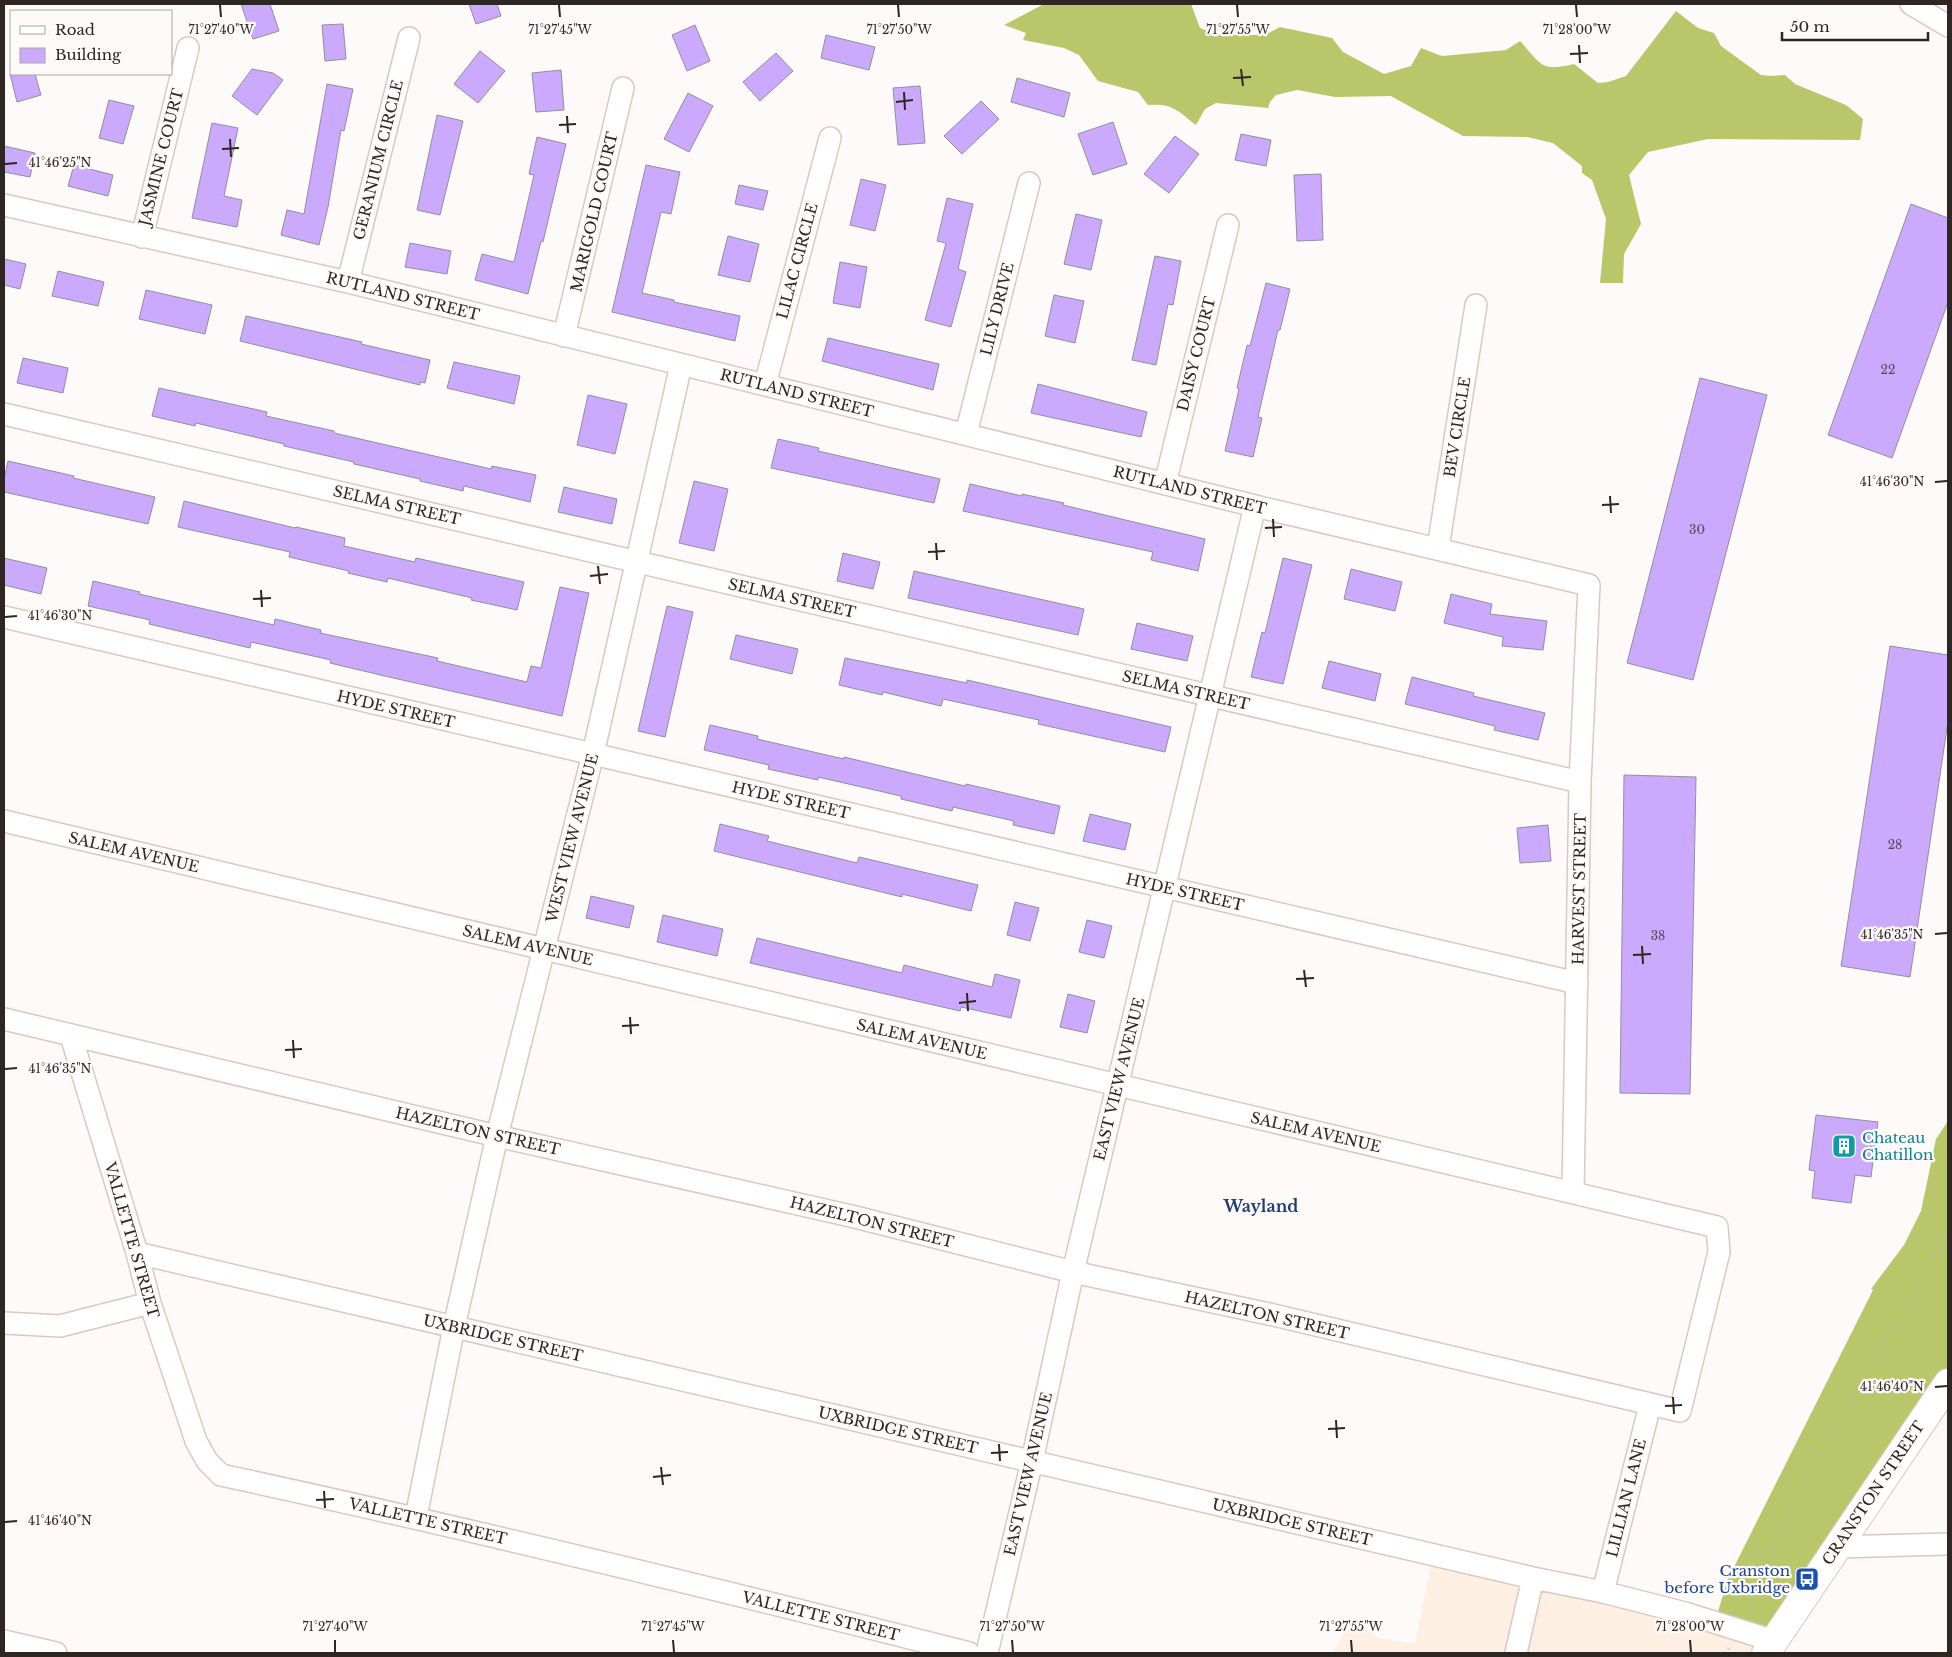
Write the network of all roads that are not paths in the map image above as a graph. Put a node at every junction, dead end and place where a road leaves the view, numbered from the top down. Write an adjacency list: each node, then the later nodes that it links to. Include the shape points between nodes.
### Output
1 (1911, 4): 2 (street)
2 (1948, 26)
3 (409, 38): 11 (street, GERANIUM CIRCLE)
4 (188, 48): 10 (street, JASMINE COURT)
5 (623, 88): 13 (street, MARIGOLD COURT)
6 (830, 138): 15 (street, LILAC CIRCLE)
7 (1029, 183): 17 (street, LILY DRIVE)
8 (4, 205): 10 (street, RUTLAND STREET)
9 (1228, 225): 18 (street, DAISY COURT)
10 (142, 237): 11 (street, RUTLAND STREET)
11 (348, 282): 13 (street, RUTLAND STREET)
12 (1476, 305): 20 (street, BEV CIRCLE)
13 (564, 336): 14 (street, RUTLAND STREET)
14 (681, 365): 15 (street, RUTLAND STREET); 21 (street, WEST VIEW AVENUE)
15 (765, 385): 17 (street, RUTLAND STREET)
16 (4, 414): 21 (street, SELMA STREET)
17 (966, 434): 18 (street, RUTLAND STREET)
18 (1164, 484): 19 (street, RUTLAND STREET)
19 (1255, 506): 20 (street, RUTLAND STREET); 24 (street, EAST VIEW AVENUE)
20 (1438, 548): 22 (street, RUTLAND STREET)
21 (637, 561): 24 (street, SELMA STREET); 25 (street, WEST VIEW AVENUE)
22 (1589, 585): 26 (street, HARVEST STREET)
23 (4, 617): 25 (street, HYDE STREET)
24 (1210, 695): 26 (street, SELMA STREET); 28 (street, EAST VIEW AVENUE)
25 (593, 754): 28 (street, HYDE STREET); 29 (street, WEST VIEW AVENUE)
26 (1580, 782): 30 (street, HARVEST STREET)
27 (4, 821): 29 (street, SALEM AVENUE)
28 (1166, 888): 30 (street, HYDE STREET); 33 (street, EAST VIEW AVENUE)
29 (544, 949): 33 (street, SALEM AVENUE); 34 (street, WEST VIEW AVENUE)
30 (1577, 984): 35 (street, HARVEST STREET)
31 (4, 1019): 32 (street, HAZELTON STREET)
32 (71, 1036): 34 (street, HAZELTON STREET); 36 (street, VALLETTE STREET)
33 (1117, 1085): 35 (street, SALEM AVENUE); 37 (street, EAST VIEW AVENUE)
34 (497, 1136): 37 (street, HAZELTON STREET, via 851,1216); 40 (street, WEST VIEW AVENUE)
35 (1573, 1193): 41 (street, SALEM AVENUE, via 1717,1227 1719,1252)
36 (137, 1253): 38 (street, VALLETTE STREET); 40 (street, UXBRIDGE STREET)
37 (1073, 1272): 43 (street, HAZELTON STREET, via 1269,1314); 44 (street, EAST VIEW AVENUE)
38 (150, 1303): 39 (street, via 60,1326); 45 (street, VALLETTE STREET, via 196,1440 207,1461 221,1475)
39 (4, 1323)
40 (454, 1327): 44 (street, UXBRIDGE STREET); 45 (street, WEST VIEW AVENUE)
41 (1695, 1350): 43 (street, HAZELTON STREET, via 1680,1412)
42 (1948, 1383): 47 (main road, CRANSTON STREET)
43 (1650, 1405): 49 (street, LILLIAN LANE)
44 (1032, 1461): 48 (street, UXBRIDGE STREET); 54 (street, EAST VIEW AVENUE)
45 (416, 1517): 53 (street, VALLETTE STREET)
46 (1948, 1544): 47 (street)
47 (1836, 1547): 51 (main road, CRANSTON STREET)
48 (1533, 1578): 49 (street, UXBRIDGE STREET); 55 (street)
49 (1603, 1592): 51 (street, UXBRIDGE STREET, via 1685,1613)
50 (4, 1641): 52 (street)
51 (1770, 1647)
52 (56, 1653)
53 (969, 1653)
54 (987, 1653)
55 (1516, 1653)

